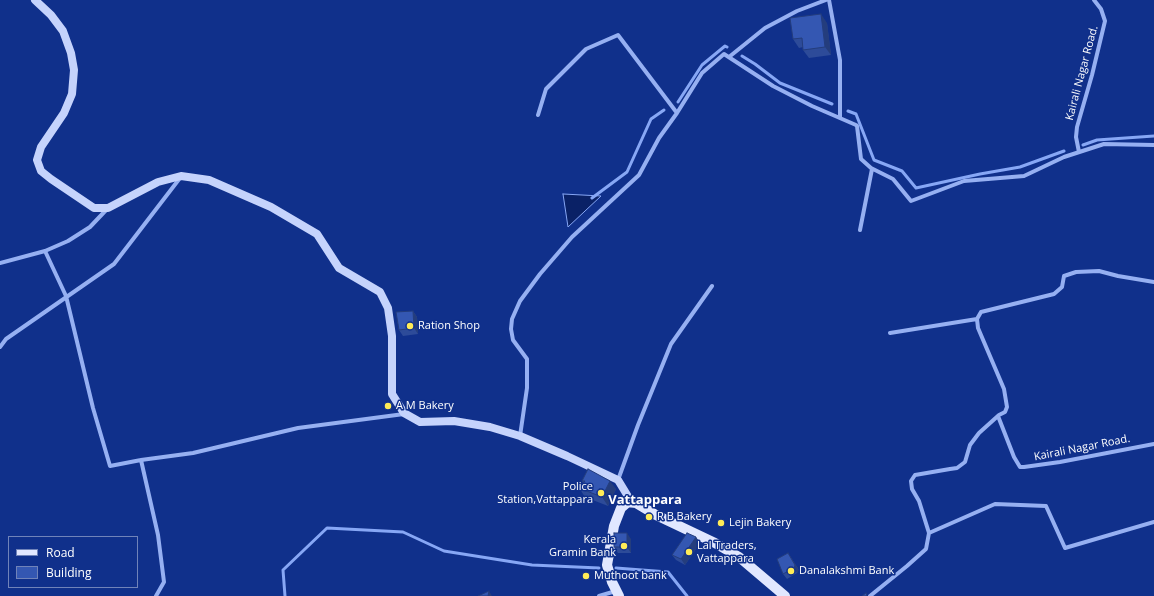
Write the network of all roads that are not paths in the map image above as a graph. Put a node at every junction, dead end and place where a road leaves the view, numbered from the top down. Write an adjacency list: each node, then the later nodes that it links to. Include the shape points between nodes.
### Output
1 (35, 0): 12 (main road, via 63,31 74,70 72,94 64,113 41,147 37,160 41,171 51,179 94,208)
2 (827, 0): 4 (street, via 797,11 765,28); 7 (street, via 840,60)
3 (1094, 0): 9 (street, Kairali Nagar Road., via 1101,9 1105,21 1076,137)
4 (729, 57): 5 (street, via 724,54 702,73); 7 (street, via 773,86)
5 (677, 113): 6 (street, via 618,34 586,49 546,89); 24 (street, via 659,138 639,175 572,237 520,301 512,319 511,329 513,340 527,359 527,388)
6 (538, 115)
7 (840, 118): 10 (street, via 857,126 861,159)
8 (1154, 145): 9 (street, via 1104,144)
9 (1079, 152): 10 (street, via 1024,176 964,181 911,201 893,178)
10 (872, 169): 13 (street)
11 (181, 176): 12 (main road, via 158,182); 18 (street, via 114,264); 22 (main road, via 209,180 271,207 317,234 339,268 380,292 388,308 392,336 392,394)
12 (108, 208): 14 (street, via 90,227)
13 (860, 230)
14 (45, 251): 15 (street); 18 (street)
15 (0, 263)
16 (1154, 282): 19 (street, via 1099,270 1076,272 1064,276 1062,286 1054,294 981,312)
17 (712, 286): 27 (street, via 671,344)
18 (66, 296): 21 (street, via 6,339); 26 (street, via 110,466)
19 (977, 319): 20 (street); 23 (street, via 981,338 1004,389 1007,407 1005,412)
20 (890, 333)
21 (0, 347)
22 (404, 414): 24 (main road, via 420,422 454,420); 26 (street, via 298,428 193,453)
23 (998, 416): 25 (street, Kairali Nagar Road., via 1018,464 1026,468); 30 (street, via 979,433 970,445 965,462 957,468 915,475 911,481)
24 (520, 436): 27 (main road)
25 (1154, 444)
26 (141, 460): 32 (street, via 158,535 164,582)
27 (618, 480): 28 (main road)
28 (632, 503): 31 (main road, via 628,502 621,508 606,565); 34 (main road, via 716,543 739,558)
29 (1154, 522): 30 (street, via 1065,548 1046,506 994,504)
30 (928, 533): 35 (street, via 926,549)
31 (618, 594): 33 (street)
32 (156, 596)
33 (599, 596)
34 (785, 596)
35 (870, 596)

